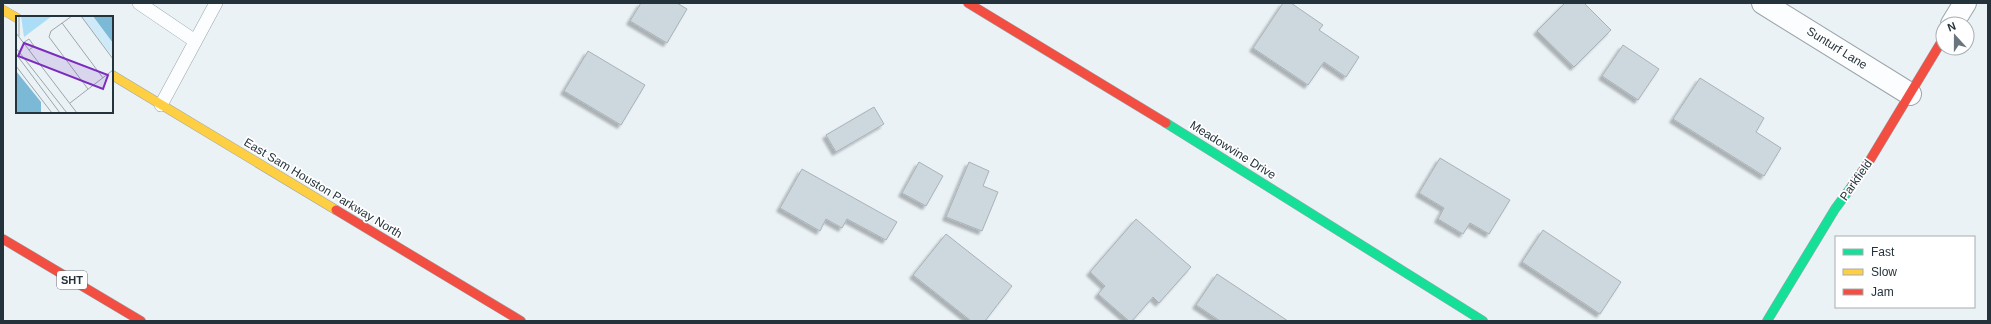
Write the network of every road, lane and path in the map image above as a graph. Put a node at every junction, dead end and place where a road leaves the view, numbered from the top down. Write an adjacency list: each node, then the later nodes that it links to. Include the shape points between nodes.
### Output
1 (139, 3): 9 (lane)
2 (216, 3): 9 (lane)
3 (968, 3): 17 (main road, Meadowvine Drive, via 1220,156)
4 (1763, 3): 12 (street, Sunturf Lane)
5 (1965, 3): 7 (street)
6 (3, 10): 8 (main road)
7 (1957, 16)
8 (16, 17)
9 (195, 41): 13 (lane)
10 (1935, 52): 12 (main road, Parkfield)
11 (113, 76): 13 (main road, East Sam Houston Parkway North)
12 (1910, 94): 18 (main road, Parkfield)
13 (161, 105): 16 (main road, East Sam Houston Parkway North)
14 (3, 239): 15 (main road, SHT)
15 (141, 321)
16 (521, 321)
17 (1483, 321)
18 (1767, 321)

